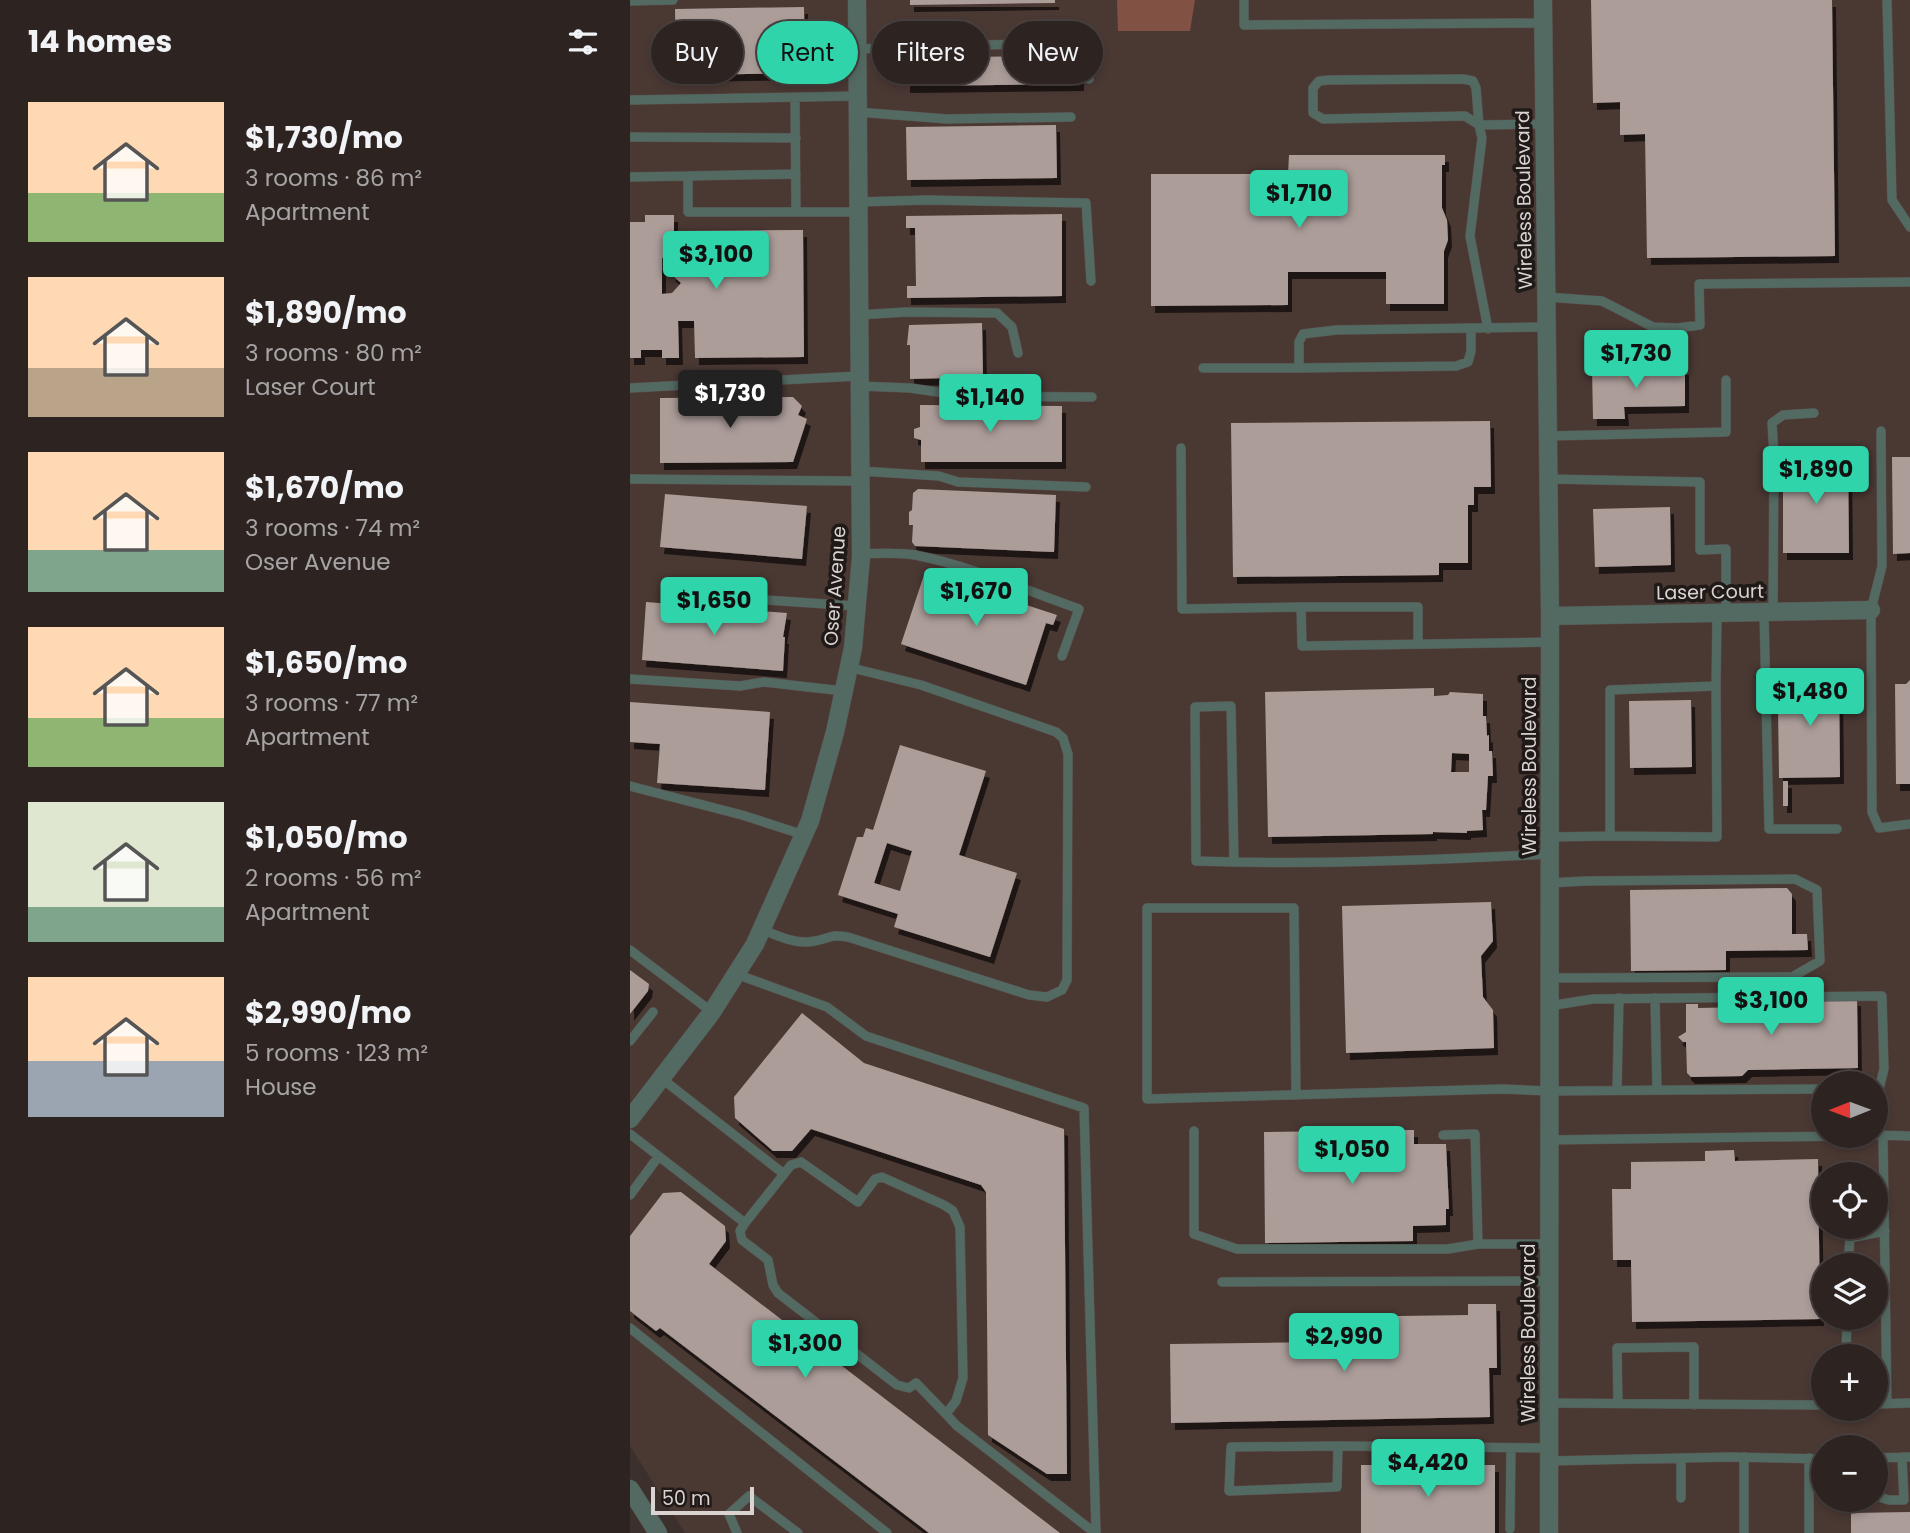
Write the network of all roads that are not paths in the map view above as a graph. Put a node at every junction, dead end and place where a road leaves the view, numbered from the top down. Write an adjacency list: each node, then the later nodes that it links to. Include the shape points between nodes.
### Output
1 (673, 0): 6 (lane)
2 (857, 0): 7 (street, Oser Avenue)
3 (1244, 0): 8 (lane, via 1244,25)
4 (1543, 0): 8 (street, Wireless Boulevard)
5 (1887, 0): 25 (lane, via 1892,200)
6 (630, 1)
7 (857, 21)
8 (1543, 23): 16 (street, Wireless Boulevard)
9 (1003, 44): 10 (lane)
10 (858, 49)
11 (857, 84): 14 (street, Oser Avenue)
12 (795, 98): 13 (lane); 14 (lane); 19 (lane)
13 (630, 100)
14 (857, 104): 15 (lane, via 947,119); 23 (street, Oser Avenue)
15 (1071, 117)
16 (1544, 124): 17 (lane); 28 (street, Wireless Boulevard)
17 (1479, 125): 17 (lane, via 1465,116 1323,118 1313,113 1312,88 1329,80 1473,81); 31 (lane, via 1482,138 1470,236)
18 (630, 137): 19 (lane)
19 (796, 138): 20 (lane)
20 (796, 174): 21 (lane); 24 (lane)
21 (688, 176): 22 (lane); 24 (lane, via 688,212)
22 (630, 177)
23 (857, 207): 24 (lane); 26 (lane, via 927,200 1086,203); 29 (street, Oser Avenue)
24 (796, 212)
25 (1910, 227)
26 (1091, 281)
27 (1910, 282): 28 (lane, via 1699,284 1700,325 1678,327 1653,327 1602,301)
28 (1546, 297): 30 (street, Wireless Boulevard)
29 (859, 315): 33 (lane, via 997,313 1012,327); 37 (street, Oser Avenue)
30 (1546, 327): 31 (lane); 42 (street, Wireless Boulevard)
31 (1488, 328): 32 (lane)
32 (1471, 329): 35 (lane, via 1468,362 1457,366); 35 (lane, via 1303,334 1298,342)
33 (1018, 353)
34 (1203, 368): 35 (lane)
35 (1299, 368)
36 (1726, 380): 42 (lane, via 1726,432)
37 (859, 381): 38 (lane); 39 (lane, via 965,396); 44 (street, Oser Avenue)
38 (630, 388)
39 (1092, 397)
40 (1814, 413): 53 (lane, via 1783,415 1772,423)
41 (1881, 431): 52 (lane, via 1882,566)
42 (1548, 436): 46 (street, Wireless Boulevard)
43 (1181, 448): 51 (lane, via 1182,609)
44 (860, 476): 45 (lane); 47 (lane, via 939,476 958,482); 48 (street, Oser Avenue)
45 (630, 479)
46 (1548, 479): 54 (lane, via 1700,482 1700,550 1726,549); 55 (street, Wireless Boulevard)
47 (1086, 487)
48 (861, 554): 50 (street, Oser Avenue); 58 (lane, via 913,555 1079,609)
49 (737, 598): 50 (lane)
50 (856, 606): 59 (street, Oser Avenue)
51 (1301, 607): 57 (lane, via 1418,607); 57 (lane, via 1302,646)
52 (1871, 610): 53 (street, Laser Court); 64 (lane, via 1872,812 1879,828)
53 (1768, 612): 54 (street, Laser Court); 65 (lane, via 1769,829)
54 (1721, 613): 55 (street, Laser Court); 61 (lane)
55 (1550, 616): 56 (street, Wireless Boulevard)
56 (1550, 642): 57 (lane); 68 (street, Wireless Boulevard)
57 (1418, 644)
58 (1062, 656)
59 (848, 667): 62 (street, Oser Avenue); 71 (lane, via 921,685 1063,738 1068,754 1067,980 1062,990 1047,997 1028,995 848,937 789,941)
60 (630, 679): 62 (lane, via 740,686 764,682)
61 (1716, 686): 67 (lane, via 1610,690); 67 (lane, via 1717,837)
62 (843, 691): 66 (street, Oser Avenue)
63 (630, 786): 66 (lane)
64 (1910, 824)
65 (1837, 829)
66 (804, 835): 71 (street, Oser Avenue)
67 (1610, 836): 68 (lane)
68 (1550, 846): 69 (lane, via 1423,860); 70 (street, Wireless Boulevard)
69 (1234, 862): 69 (lane, via 1196,861 1195,707 1231,706)
70 (1549, 883): 74 (street, Wireless Boulevard); 74 (lane, via 1795,880 1817,890 1820,961 1792,977)
71 (761, 929): 73 (street, Oser Avenue)
72 (630, 950): 79 (lane)
73 (736, 974): 79 (street, Oser Avenue); 131 (lane, via 827,1007 866,1036 1084,1108)
74 (1549, 978): 77 (street, Wireless Boulevard)
75 (1619, 998): 76 (lane); 77 (lane); 84 (lane)
76 (1656, 998): 81 (lane, via 1882,996); 85 (lane)
77 (1549, 1006): 86 (street, Wireless Boulevard)
78 (653, 1012): 80 (lane)
79 (712, 1012): 82 (street, Oser Avenue)
80 (630, 1041)
81 (1884, 1071)
82 (661, 1078): 88 (street, Oser Avenue); 97 (lane)
83 (1811, 1089): 85 (lane)
84 (1617, 1090): 85 (lane); 86 (lane)
85 (1657, 1090)
86 (1549, 1091): 87 (lane); 95 (street, Wireless Boulevard)
87 (1296, 1095): 87 (lane, via 1147,1099 1147,908 1294,908)
88 (631, 1114)
89 (1194, 1131): 101 (lane, via 1194,1234 1237,1249 1448,1249)
90 (630, 1134): 96 (lane)
91 (1443, 1135): 101 (lane, via 1475,1134)
92 (1811, 1136): 95 (lane)
93 (1888, 1136): 94 (lane)
94 (1910, 1136)
95 (1549, 1140): 102 (street, Wireless Boulevard)
96 (657, 1157): 98 (lane); 99 (lane)
97 (783, 1174): 99 (lane); 113 (lane, via 801,1162 858,1202 875,1179 882,1177 953,1211 960,1227 963,1378)
98 (630, 1195)
99 (746, 1223): 113 (lane, via 741,1240 768,1260 778,1293 897,1385 909,1388 916,1383)
100 (1885, 1239): 106 (lane)
101 (1478, 1244): 102 (lane)
102 (1549, 1244): 103 (street, Wireless Boulevard)
103 (1549, 1281): 104 (lane); 107 (street, Wireless Boulevard)
104 (1222, 1282)
105 (630, 1328): 130 (lane)
106 (1886, 1344)
107 (1549, 1403): 109 (lane); 116 (street, Wireless Boulevard)
108 (1910, 1403): 110 (lane)
109 (1618, 1404): 111 (lane); 111 (lane, via 1617,1348 1694,1347)
110 (1888, 1404)
111 (1694, 1405): 112 (lane)
112 (1811, 1405)
113 (946, 1414): 131 (lane)
114 (1338, 1446): 114 (lane, via 1337,1488 1229,1491 1231,1447); 115 (lane)
115 (1511, 1448): 116 (lane); 126 (lane)
116 (1549, 1454): 119 (lane); 132 (street, Wireless Boulevard)
117 (1744, 1457): 119 (lane); 120 (lane); 133 (lane)
118 (1906, 1457): 121 (lane); 125 (lane)
119 (1681, 1458): 123 (lane)
120 (1809, 1458): 134 (lane)
121 (1888, 1458)
122 (630, 1489): 127 (street)
123 (1681, 1498)
124 (1888, 1500): 125 (lane)
125 (1907, 1500)
126 (1510, 1529)
127 (658, 1533)
128 (737, 1533): 129 (lane, via 729,1514 749,1496)
129 (798, 1533)
130 (887, 1533)
131 (1095, 1533)
132 (1549, 1533)
133 (1744, 1533)
134 (1809, 1533)

